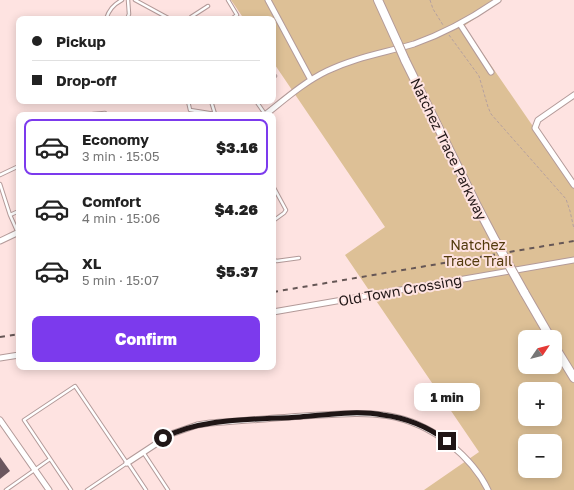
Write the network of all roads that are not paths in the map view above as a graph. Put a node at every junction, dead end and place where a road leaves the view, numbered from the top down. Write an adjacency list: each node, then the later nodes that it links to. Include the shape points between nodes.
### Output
1 (122, 0): 9 (lane, via 109,10)
2 (128, 0): 10 (lane)
3 (135, 0): 11 (lane)
4 (228, 0): 13 (lane, via 237,15)
5 (268, 0): 16 (street)
6 (378, 0): 36 (main road, Natchez Trace Parkway, bridge, via 472,197)
7 (498, 0): 14 (street)
8 (208, 6): 12 (lane)
9 (107, 16)
10 (128, 16)
11 (164, 16)
12 (193, 16)
13 (235, 16)
14 (460, 24): 15 (street); 16 (street, via 413,44 348,62)
15 (491, 72)
16 (311, 80): 20 (street)
17 (574, 95): 24 (street, via 538,120 535,128)
18 (189, 104): 19 (lane, via 190,110)
19 (202, 112)
20 (269, 112)
21 (16, 167): 22 (lane)
22 (0, 175)
23 (0, 184): 27 (lane)
24 (574, 185)
25 (276, 192): 28 (lane, via 286,210)
26 (16, 212): 27 (lane)
27 (10, 215): 29 (lane)
28 (276, 219)
29 (16, 228)
30 (16, 234): 31 (street)
31 (0, 241)
32 (298, 258): 34 (lane)
33 (574, 260): 35 (street, Old Town Crossing)
34 (276, 261)
35 (276, 311)
36 (546, 330)
37 (16, 355): 38 (street)
38 (0, 358)
39 (562, 358): 40 (main road)
40 (574, 378)
41 (0, 420): 45 (street)
42 (143, 452): 44 (street); 51 (lane); 52 (street, via 171,434 197,425 356,413 381,414 418,424 440,436 464,455)
43 (50, 459): 44 (lane, via 24,420 75,386); 45 (lane); 48 (lane)
44 (127, 463): 49 (lane); 50 (lane)
45 (35, 470): 46 (lane); 47 (street)
46 (6, 490)
47 (49, 490)
48 (71, 490)
49 (87, 490)
50 (146, 490)
51 (168, 490)
52 (488, 490)

